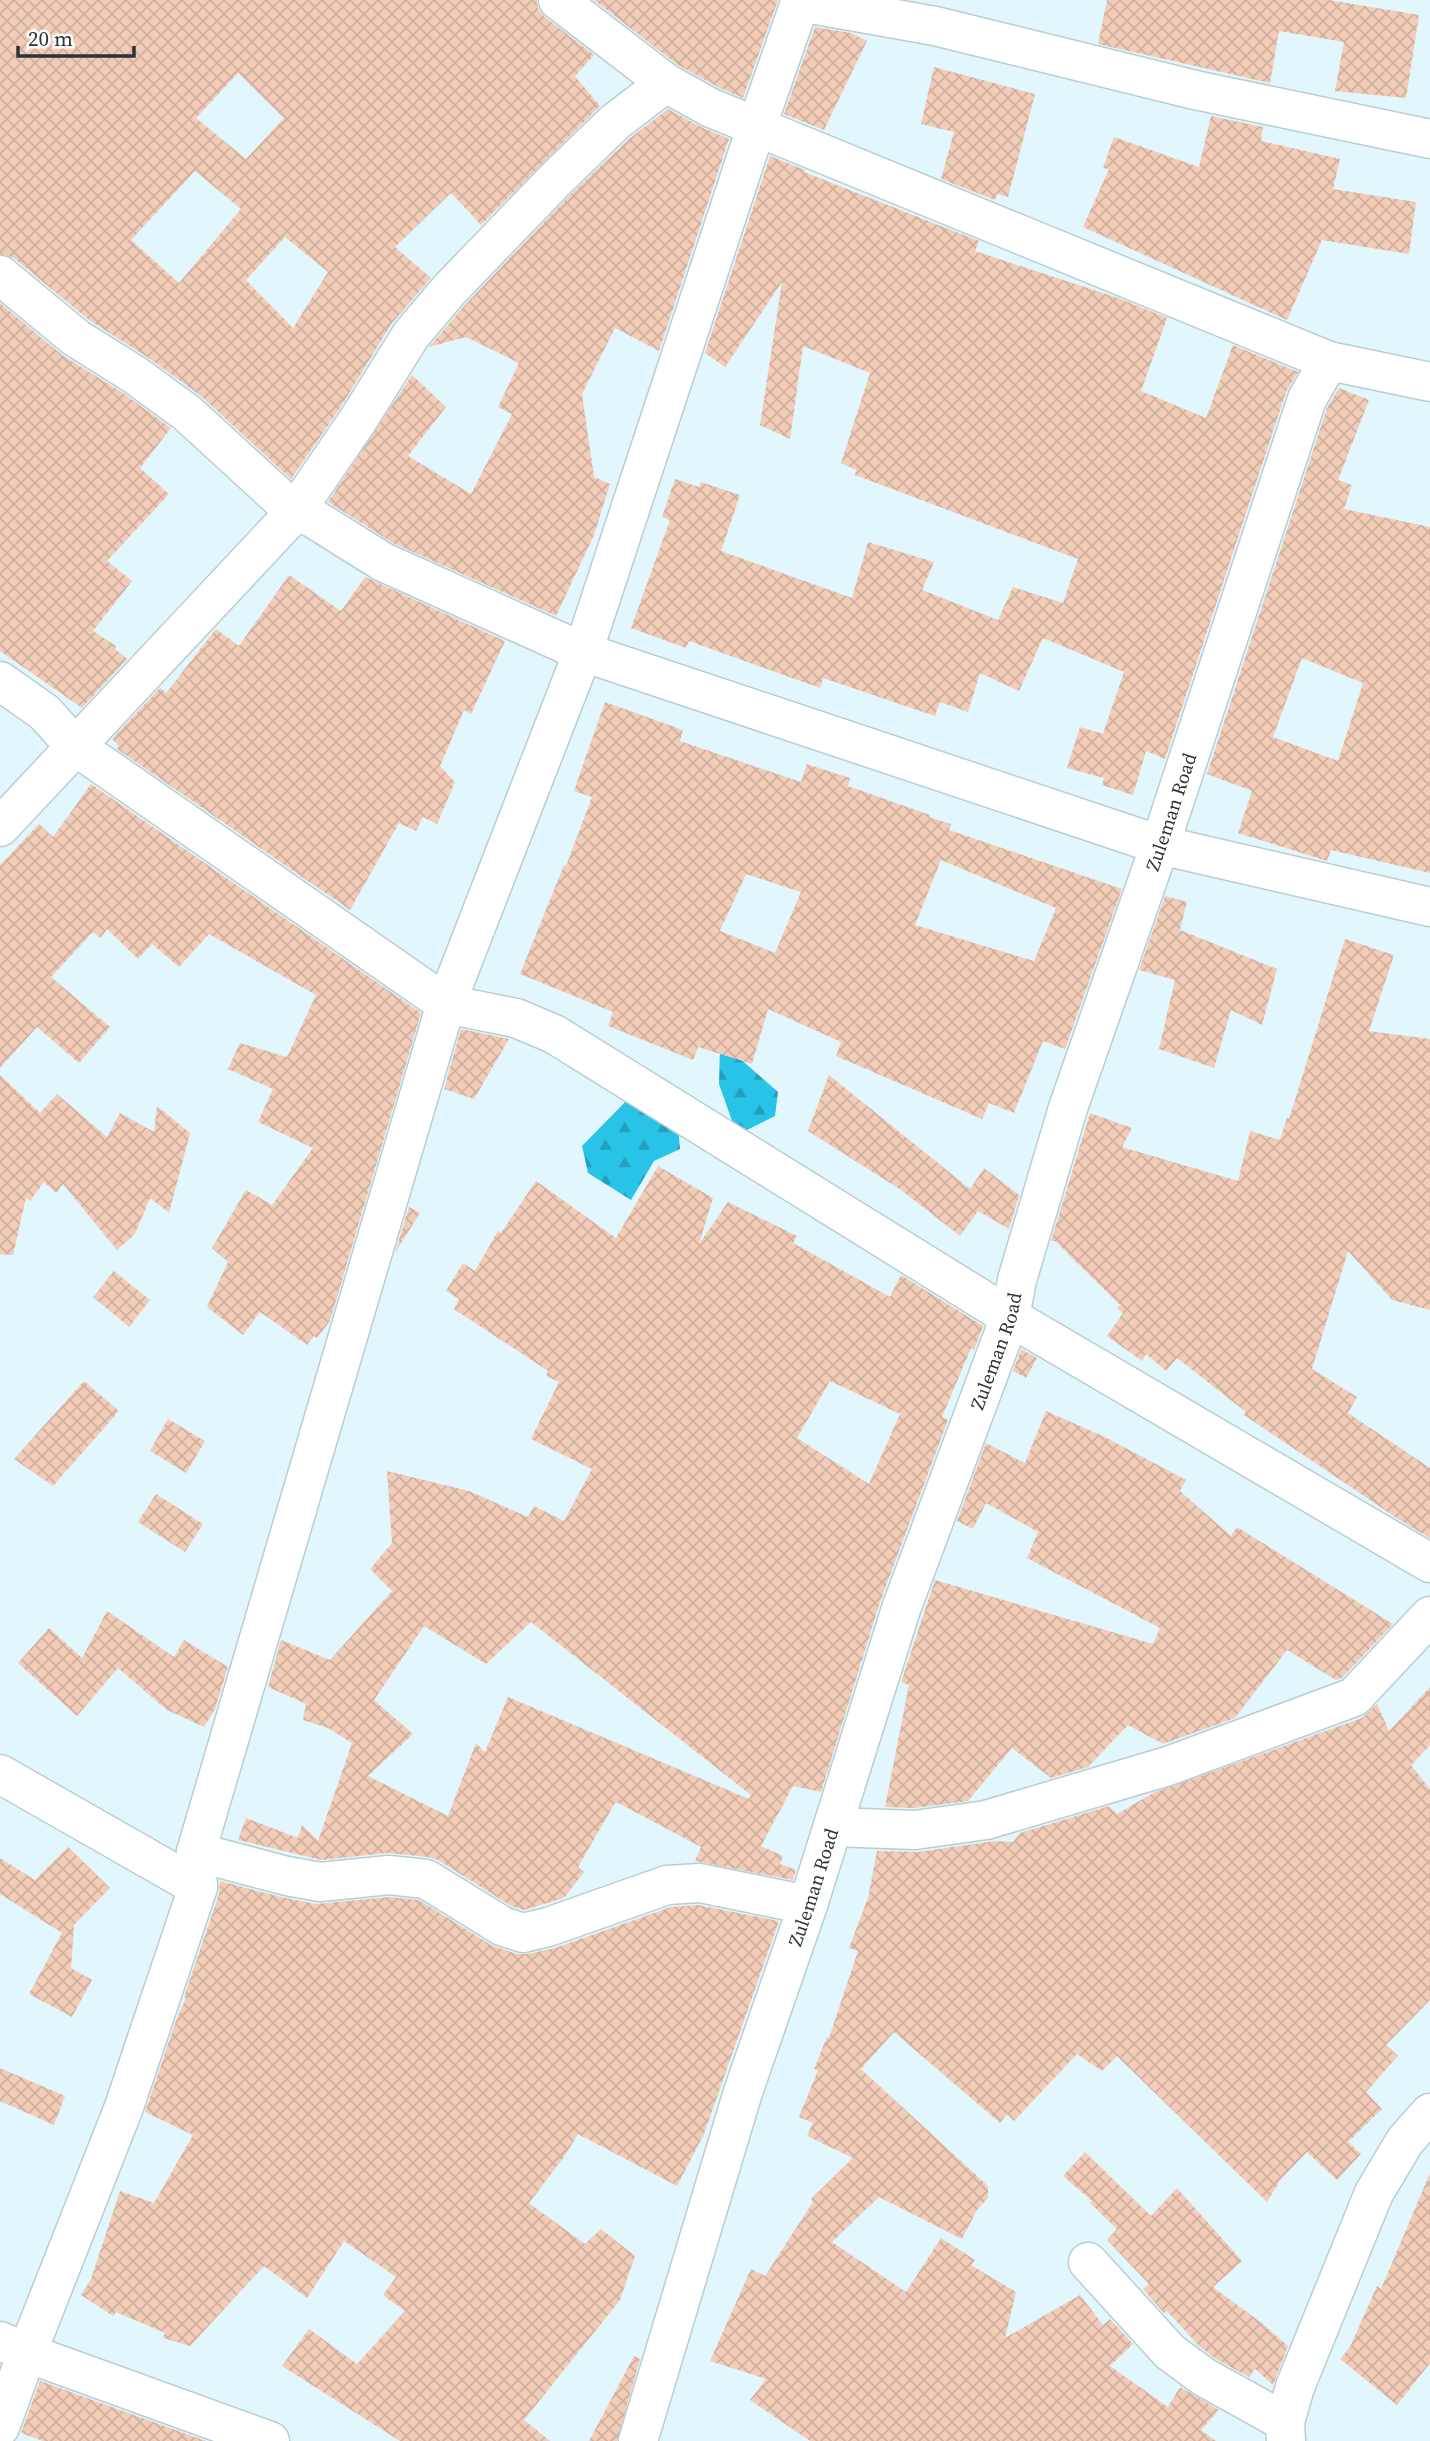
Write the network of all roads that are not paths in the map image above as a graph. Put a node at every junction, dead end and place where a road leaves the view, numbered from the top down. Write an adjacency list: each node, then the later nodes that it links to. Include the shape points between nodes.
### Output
1 (558, 0): 3 (street)
2 (801, 1): 4 (street); 5 (street, via 935,26 1195,90)
3 (666, 83): 4 (street); 9 (street, via 605,131 449,290 411,335)
4 (756, 128): 7 (street); 10 (street)
5 (1430, 139)
6 (0, 275): 9 (street, via 76,338 187,413)
7 (1329, 360): 8 (street); 14 (street, Zuleman Road, via 1307,399)
8 (1430, 382)
9 (295, 512): 10 (street, via 311,517 383,562); 12 (street)
10 (583, 653): 14 (street); 16 (street)
11 (0, 681): 12 (street, via 44,712)
12 (75, 746): 13 (street); 16 (street)
13 (0, 827)
14 (1160, 845): 15 (street); 17 (street, Zuleman Road, via 1068,1108)
15 (1430, 907)
16 (446, 1004): 17 (street, via 516,1018 554,1034); 22 (street)
17 (1010, 1317): 18 (street); 21 (street, Zuleman Road, via 901,1609)
18 (1430, 1563)
19 (1430, 1616): 21 (street, via 1354,1697 1168,1766 986,1820 915,1830)
20 (0, 1774): 22 (street)
21 (833, 1828): 23 (street, Zuleman Road)
22 (197, 1870): 23 (street, via 320,1882 389,1875 426,1879 502,1926 523,1933 667,1885 700,1882); 26 (street, via 124,2107)
23 (808, 1905): 30 (street, Zuleman Road, via 743,2092)
24 (1430, 2113): 28 (street, via 1405,2141 1374,2193 1295,2387)
25 (1088, 2262): 28 (street, via 1170,2352)
26 (13, 2347): 27 (street); 29 (street)
27 (0, 2427)
28 (1286, 2431)
29 (270, 2441)
30 (638, 2441)

